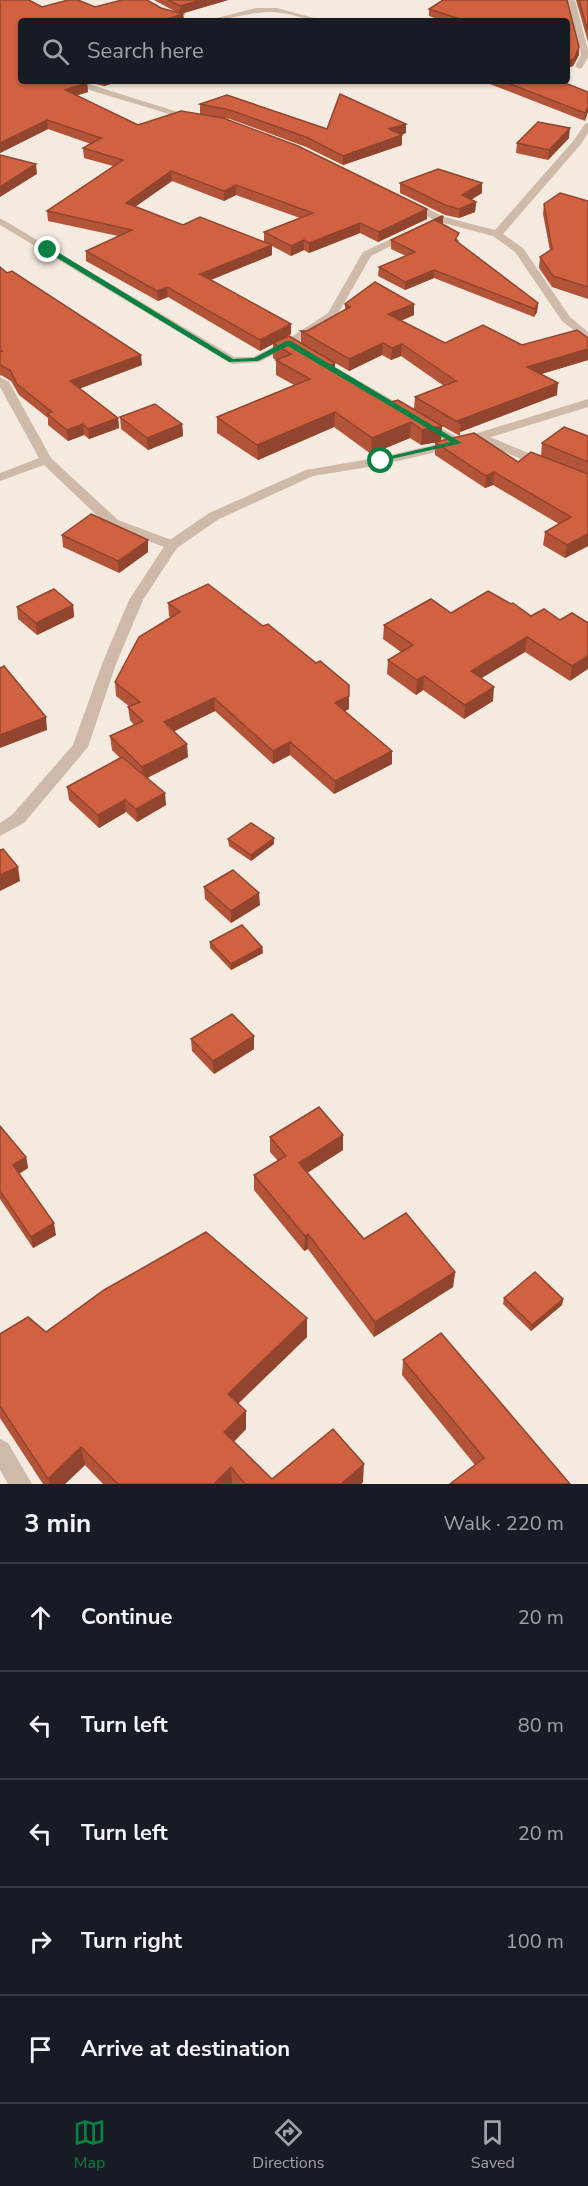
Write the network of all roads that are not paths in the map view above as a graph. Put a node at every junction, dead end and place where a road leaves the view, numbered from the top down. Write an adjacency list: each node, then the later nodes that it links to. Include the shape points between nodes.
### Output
1 (268, 0): 3 (street)
2 (571, 0): 6 (street, via 585,55)
3 (256, 10): 4 (street); 5 (street, via 277,10)
4 (222, 18)
5 (309, 18)
6 (583, 67)
7 (79, 84): 8 (street)
8 (201, 119)
9 (588, 126): 13 (street)
10 (397, 197): 12 (street)
11 (0, 222): 12 (street, via 232,361 255,360 294,346 332,315 367,254)
12 (430, 224): 13 (street)
13 (497, 234): 14 (street, via 519,250 566,319)
14 (588, 338)
15 (328, 366): 19 (street)
16 (0, 380): 20 (street)
17 (588, 403): 18 (street)
18 (480, 437): 19 (street); 21 (street)
19 (458, 443): 23 (street, via 310,473 214,516)
20 (46, 460): 22 (street); 23 (street, via 113,523)
21 (556, 469)
22 (0, 477)
23 (172, 545): 24 (street, via 136,600 80,747 18,819)
24 (0, 830)
25 (0, 1450): 26 (street)
26 (21, 1484)

